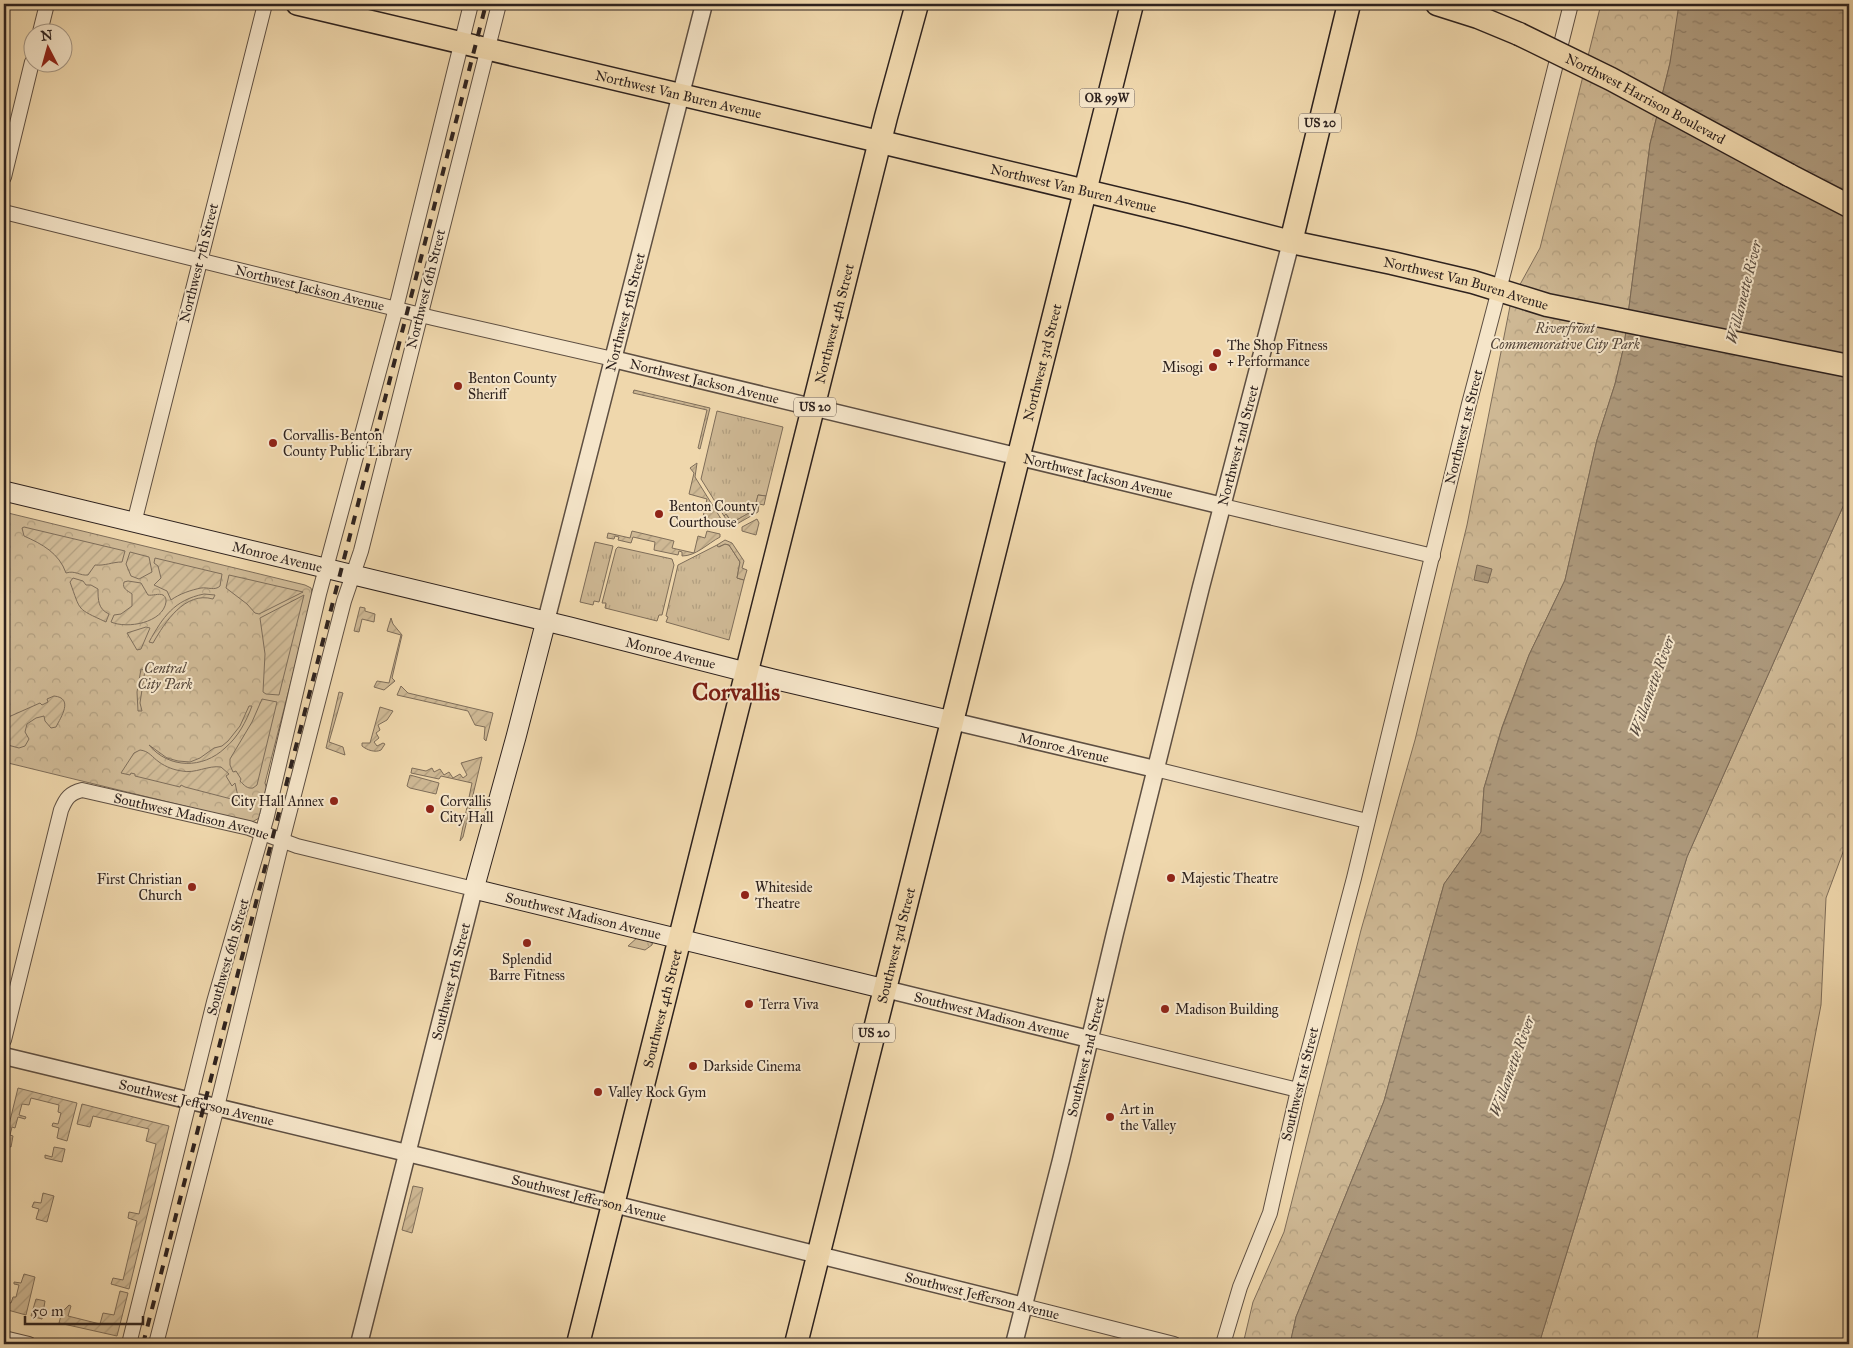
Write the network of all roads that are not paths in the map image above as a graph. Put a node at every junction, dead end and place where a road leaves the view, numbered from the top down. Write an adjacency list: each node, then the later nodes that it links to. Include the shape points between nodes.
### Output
1 (47, 4): 12 (street)
2 (264, 4): 23 (street, Northwest 7th Street)
3 (297, 4): 13 (main road, Northwest Van Buren Avenue)
4 (470, 4): 13 (street, Northwest 6th Street)
5 (500, 4): 14 (street, Northwest 6th Street)
6 (704, 4): 16 (street, Northwest 5th Street)
7 (917, 4): 17 (highway, Northwest 4th Street / US 20)
8 (1132, 4): 19 (highway, Northwest 3rd Street / OR 99W)
9 (1349, 4): 22 (highway, Northwest 2nd Street / US 20)
10 (1437, 4): 20 (highway, Northwest Harrison Boulevard, bridge, via 1519,34)
11 (1571, 4): 24 (street, Northwest 1st Street)
12 (42, 22)
13 (461, 42): 14 (main road, Northwest Van Buren Avenue); 25 (street, Northwest 6th Street)
14 (488, 49): 16 (main road, Northwest Van Buren Avenue); 26 (street, Northwest 6th Street)
15 (30, 72): 18 (street)
16 (681, 94): 17 (main road, Northwest Van Buren Avenue); 27 (street, Northwest 5th Street)
17 (881, 142): 19 (highway, Northwest Van Buren Avenue); 29 (highway, Northwest 4th Street / US 20)
18 (4, 177)
19 (1084, 192): 22 (highway, Northwest Van Buren Avenue); 30 (highway, Northwest 3rd Street / US 20)
20 (1849, 206)
21 (4, 212): 23 (street, Northwest Jackson Avenue)
22 (1291, 242): 24 (highway, Northwest Van Buren Avenue, via 1392,262); 32 (street, Northwest 2nd Street)
23 (200, 260): 25 (street, Northwest Jackson Avenue); 33 (street, Northwest 7th Street)
24 (1500, 290): 28 (highway, Northwest Van Buren Avenue, via 1547,305); 34 (street, Northwest 1st Street)
25 (396, 308): 26 (street, Northwest Jackson Avenue); 35 (street, Northwest 6th Street)
26 (419, 314): 27 (street, Northwest Jackson Avenue); 36 (street, Northwest 6th Street)
27 (613, 359): 29 (street, Northwest Jackson Avenue); 37 (street, Northwest 5th Street)
28 (1849, 366)
29 (815, 408): 30 (street, Northwest Jackson Avenue); 38 (highway, Northwest 4th Street / US 20)
30 (1019, 457): 32 (street, Northwest Jackson Avenue); 39 (highway, Northwest 3rd Street / US 20)
31 (4, 491): 33 (main road, Monroe Avenue)
32 (1223, 506): 34 (street, Northwest Jackson Avenue); 40 (street, Northwest 2nd Street)
33 (134, 523): 35 (main road, Monroe Avenue)
34 (1433, 556): 41 (street, Northwest 1st Street)
35 (326, 569): 36 (main road, Monroe Avenue); 42 (street, Southwest 6th Street)
36 (354, 575): 37 (main road, Monroe Avenue); 43 (street, Southwest 6th Street, via 344,601)
37 (546, 621): 38 (main road, Monroe Avenue); 44 (main road, Southwest 5th Street)
38 (747, 672): 39 (main road, Monroe Avenue); 45 (highway, Southwest 4th Street / US 20)
39 (952, 721): 40 (street, Monroe Avenue); 46 (highway, Southwest 3rd Street / US 20)
40 (1155, 769): 41 (street, Monroe Avenue); 47 (street, Southwest 2nd Street)
41 (1367, 821): 50 (street, Southwest 1st Street)
42 (262, 833): 43 (street, Southwest Madison Avenue); 48 (street, Southwest Madison Avenue, via 82,790 68,796 61,810); 51 (street, Southwest 6th Street)
43 (282, 841): 44 (street, Southwest Madison Avenue); 52 (street, Southwest 6th Street)
44 (474, 889): 45 (main road, Southwest Madison Avenue); 53 (street, Southwest 5th Street)
45 (681, 938): 46 (main road, Southwest Madison Avenue); 54 (highway, Southwest 4th Street / US 20)
46 (885, 989): 47 (street, Southwest Madison Avenue); 55 (highway, Southwest 3rd Street / US 20)
47 (1089, 1039): 50 (street, Southwest Madison Avenue); 56 (street, Southwest 2nd Street)
48 (4, 1040)
49 (4, 1056): 51 (street, Southwest Jefferson Avenue)
50 (1298, 1090): 66 (street, Southwest 1st Street, via 1270,1213 1240,1287)
51 (189, 1101): 52 (street, Southwest Jefferson Avenue); 59 (street, Southwest 6th Street)
52 (217, 1107): 53 (street, Southwest Jefferson Avenue); 60 (street, Southwest 6th Street)
53 (408, 1153): 54 (street, Southwest Jefferson Avenue); 61 (street, Southwest 5th Street)
54 (613, 1204): 55 (street, Southwest Jefferson Avenue); 62 (highway, Southwest 4th Street / US 20)
55 (818, 1254): 56 (street, Southwest Jefferson Avenue); 63 (highway, Southwest 3rd Street / US 20)
56 (1024, 1306): 64 (street, Southwest 2nd Street); 65 (street, Southwest Jefferson Avenue)
57 (4, 1338): 58 (street)
58 (29, 1344)
59 (129, 1344)
60 (156, 1344)
61 (359, 1344)
62 (578, 1344)
63 (796, 1344)
64 (1014, 1344)
65 (1174, 1344)
66 (1223, 1344)

